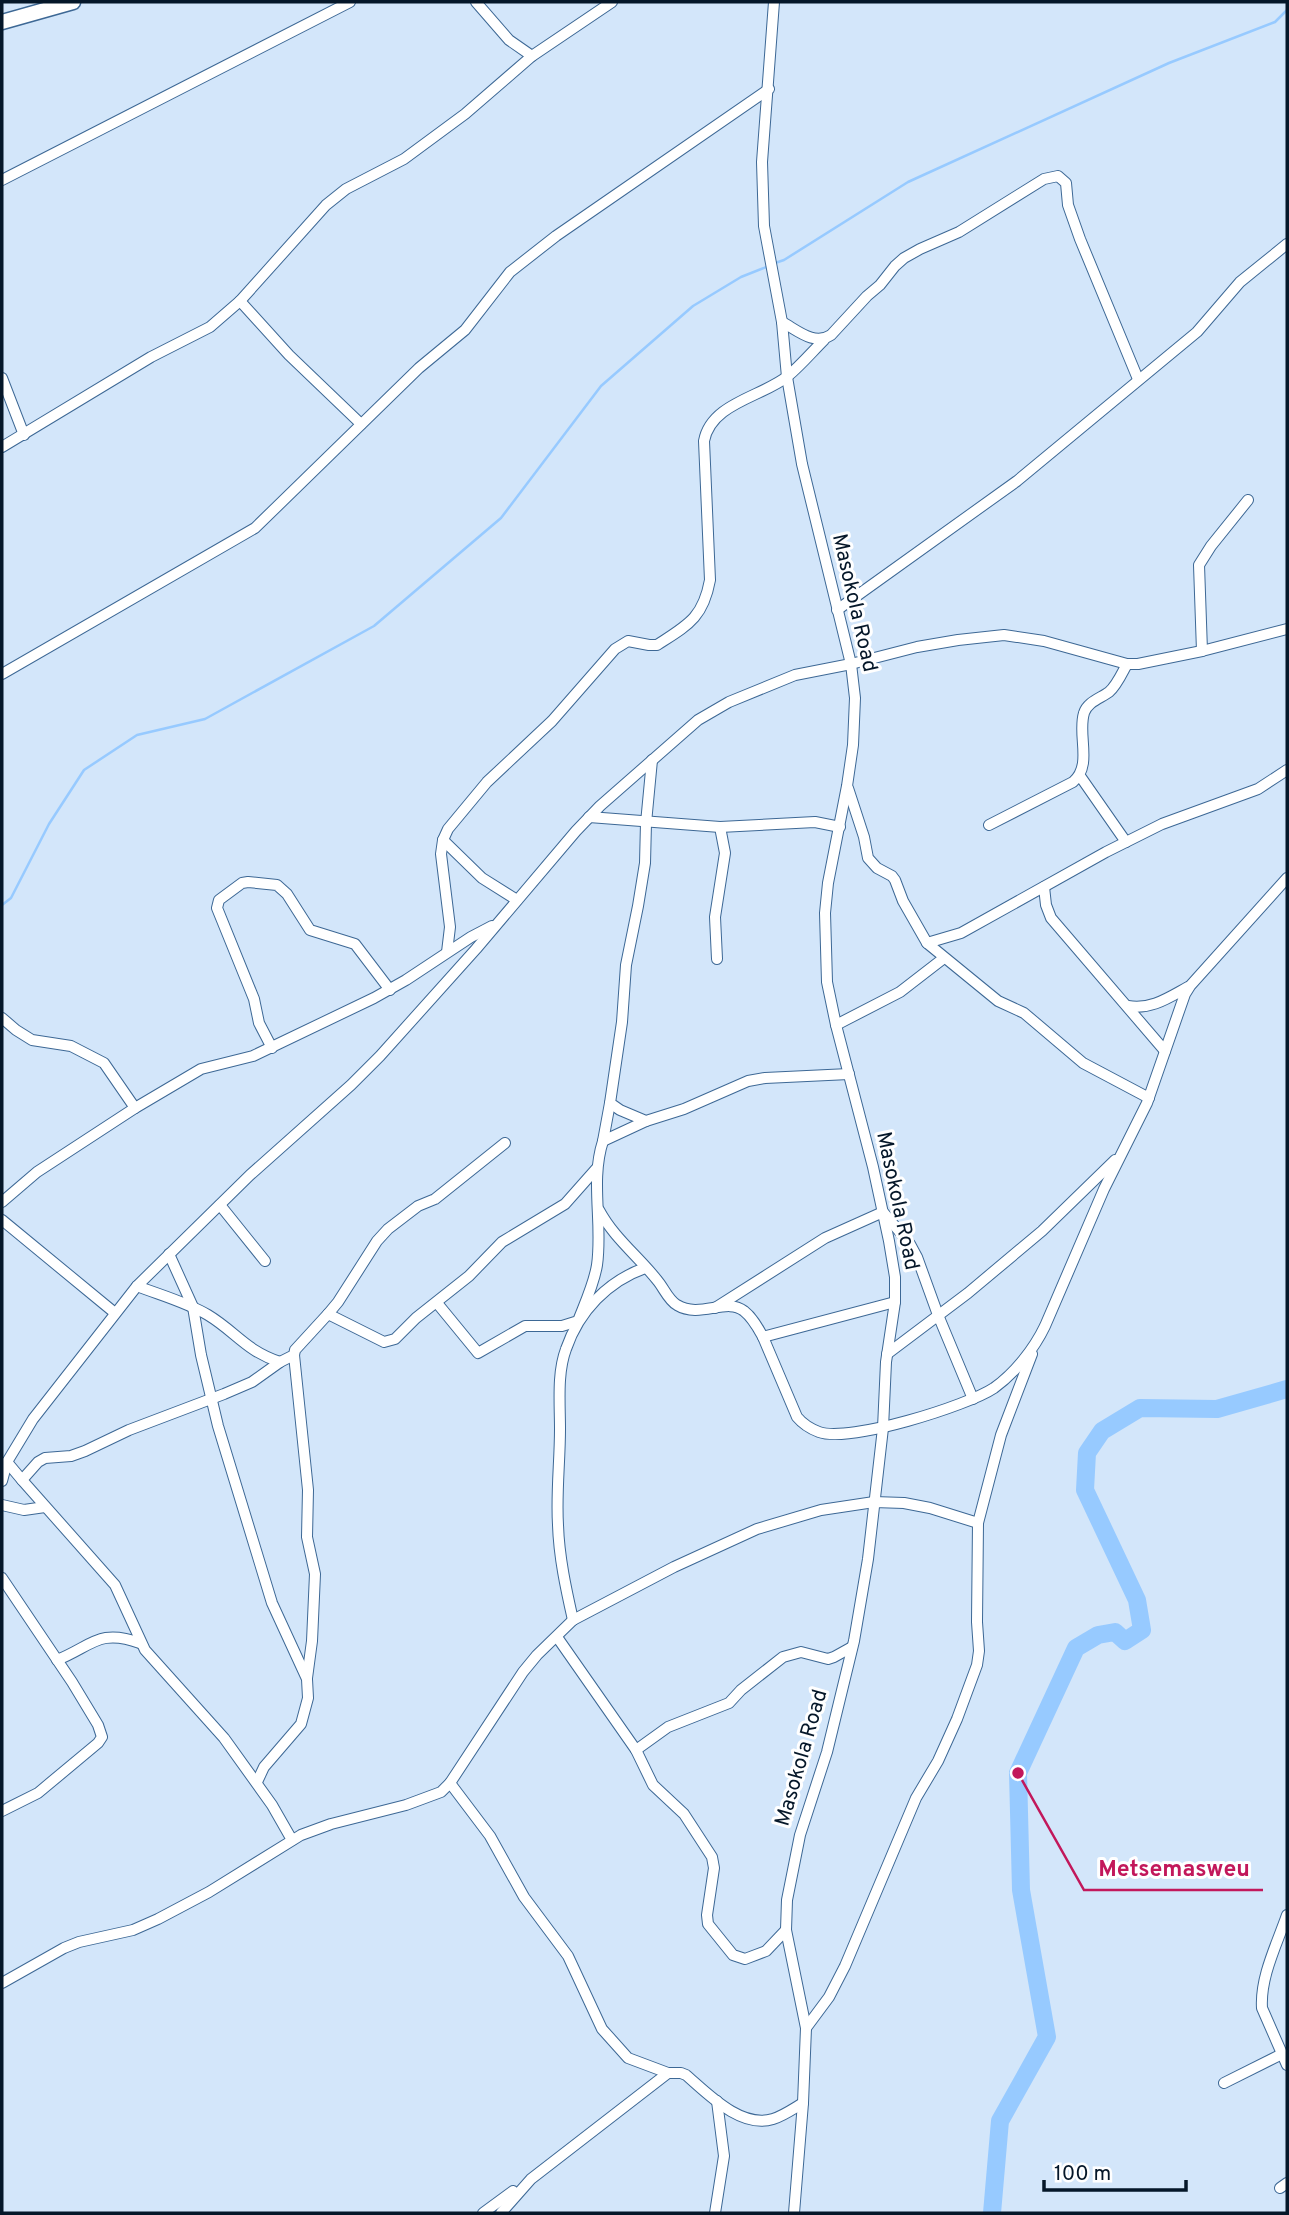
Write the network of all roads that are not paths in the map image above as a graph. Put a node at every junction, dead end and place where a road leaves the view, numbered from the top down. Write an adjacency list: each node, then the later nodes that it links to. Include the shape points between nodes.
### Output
1 (73, 2): 6 (street)
2 (350, 2): 9 (street)
3 (476, 2): 7 (street, via 509,40)
4 (612, 2): 7 (street)
5 (775, 2): 8 (street)
6 (2, 22)
7 (532, 56): 11 (street, via 404,159 346,189 326,205)
8 (768, 89): 12 (street, Masokola Road, via 762,162 764,226); 17 (street, via 510,272 465,330)
9 (2, 180)
10 (1287, 244): 16 (street, via 1240,282 1197,332)
11 (240, 301): 17 (street); 18 (street, via 210,327 102,385)
12 (782, 322): 13 (street); 14 (street, Masokola Road)
13 (824, 340): 14 (street); 16 (street, via 904,258 959,232 1053,175 1066,183 1080,239)
14 (787, 377): 21 (street, Masokola Road, via 802,464); 36 (street, via 730,407 706,432 709,580 701,611 657,645 628,641 615,649 456,816)
15 (2, 378): 18 (street)
16 (1138, 379): 21 (street, via 1017,481)
17 (361, 424): 26 (street, via 246,535)
18 (24, 435): 19 (street)
19 (2, 447)
20 (1248, 500): 23 (street, via 1199,565)
21 (838, 610): 24 (street, Masokola Road)
22 (1287, 629): 23 (street)
23 (1202, 651): 25 (street)
24 (851, 664): 25 (street, via 918,647 1004,635); 27 (street, via 795,674 729,702 698,720); 30 (street, Masokola Road, via 855,722)
25 (1128, 664): 29 (street, via 1116,685 1083,713)
26 (2, 674)
27 (652, 760): 31 (street); 32 (street)
28 (1287, 770): 37 (street, via 1258,789 1161,824)
29 (1080, 776): 33 (street); 37 (street)
30 (847, 786): 35 (street, Masokola Road); 42 (street, via 868,858 895,880)
31 (589, 817): 32 (street); 40 (street)
32 (646, 823): 34 (street); 55 (street, via 645,863 625,965)
33 (989, 825)
34 (720, 827): 35 (street, via 816,822); 45 (street, via 725,853 715,916)
35 (840, 827): 50 (street, Masokola Road, via 825,913 827,982)
36 (443, 840): 40 (street, via 482,878); 43 (street, via 450,928)
37 (1126, 842): 39 (street)
38 (1287, 878): 46 (street)
39 (1044, 887): 42 (street, via 961,933); 48 (street, via 1051,918)
40 (517, 900): 41 (street)
41 (499, 922): 43 (street); 63 (street, via 380,1056)
42 (927, 943): 44 (street)
43 (447, 952): 47 (street)
44 (944, 958): 50 (street, via 900,992); 54 (street, via 998,1001 1024,1013 1083,1063)
45 (716, 959)
46 (1190, 986): 48 (street, via 1149,1007); 52 (street)
47 (390, 990): 51 (street); 51 (street, via 355,944 310,930 277,885 242,883 219,900 217,908)
48 (1128, 1006): 52 (street)
49 (2, 1018): 56 (street, via 32,1040 71,1046 104,1063)
50 (836, 1025): 53 (street, Masokola Road)
51 (272, 1048): 56 (street, via 201,1069)
52 (1165, 1051): 54 (street)
53 (849, 1074): 57 (street, via 748,1081); 65 (street, Masokola Road)
54 (1149, 1098): 60 (street)
55 (610, 1102): 57 (street); 58 (street)
56 (135, 1108): 62 (street, via 37,1172)
57 (646, 1121): 58 (street)
58 (603, 1141): 61 (street)
59 (505, 1143): 76 (street, via 435,1199 388,1229)
60 (1120, 1154): 77 (street, via 1042,1231); 80 (street)
61 (596, 1169): 64 (street); 72 (street, via 565,1204 502,1242)
62 (2, 1202)
63 (219, 1205): 67 (street); 68 (street)
64 (598, 1210): 69 (street); 78 (street, via 598,1262)
65 (883, 1212): 71 (street, Masokola Road); 74 (street, via 825,1238); 77 (street, via 917,1257)
66 (2, 1220): 75 (street)
67 (169, 1254): 70 (street); 73 (street)
68 (265, 1261)
69 (646, 1268): 74 (street, via 679,1307 695,1312); 78 (street, via 612,1284)
70 (137, 1286): 73 (street); 75 (street)
71 (895, 1302): 79 (street); 81 (street, Masokola Road)
72 (437, 1303): 76 (street, via 390,1341); 78 (street, via 478,1353 524,1326 562,1326)
73 (193, 1307): 83 (street, via 244,1345); 84 (street)
74 (715, 1308): 79 (street, via 743,1310)
75 (115, 1313): 87 (street, via 33,1419)
76 (328, 1314): 82 (street)
77 (938, 1315): 81 (street); 85 (street)
78 (578, 1321): 95 (street, via 565,1350 559,1391 558,1526)
79 (763, 1338): 86 (street, via 801,1422 819,1433)
80 (1034, 1348): 85 (street, via 995,1387); 93 (street, via 1001,1434)
81 (887, 1354): 86 (street, Masokola Road)
82 (294, 1355): 83 (street); 100 (street, via 308,1490 307,1537 315,1574)
83 (280, 1362): 84 (street, via 251,1382)
84 (211, 1399): 88 (street, via 71,1456 45,1458); 100 (street, via 272,1603)
85 (973, 1399): 86 (street)
86 (883, 1428): 90 (street, Masokola Road)
87 (7, 1462): 88 (street); 89 (street)
88 (22, 1480): 92 (street)
89 (2, 1481)
90 (874, 1502): 93 (street, via 930,1508); 95 (street, via 821,1510 757,1529); 98 (street, Masokola Road)
91 (2, 1504): 92 (street, via 24,1510)
92 (45, 1507): 97 (street, via 115,1585)
93 (978, 1523): 111 (street, via 977,1665 845,1966)
94 (2, 1578): 99 (street)
95 (573, 1620): 96 (street)
96 (556, 1637): 101 (street); 105 (street, via 523,1672)
97 (140, 1643): 99 (street, via 103,1637); 103 (street)
98 (852, 1647): 101 (street, via 828,1659 801,1652 783,1657 729,1703 668,1727); 109 (street, Masokola Road, via 827,1752 800,1835 787,1899)
99 (57, 1660): 106 (street, via 102,1737 38,1793)
100 (307, 1679): 102 (street, via 308,1699 301,1724)
101 (636, 1750): 109 (street, via 656,1789 684,1814 712,1857 715,1868 708,1924 733,1955 745,1959 761,1954)
102 (267, 1763): 103 (street); 104 (street)
103 (244, 1765): 104 (street)
104 (257, 1782): 107 (street)
105 (450, 1783): 107 (street, via 441,1792 406,1805 331,1824); 114 (street, via 568,1956 602,2029 628,2058)
106 (2, 1811)
107 (292, 1840): 110 (street, via 158,1919 64,1948)
108 (1287, 1916): 112 (street, via 1261,1998)
109 (786, 1930): 111 (street, Masokola Road)
110 (2, 1983)
111 (806, 2028): 117 (street, Masokola Road)
112 (1282, 2054): 113 (street); 115 (street)
113 (1287, 2065)
114 (668, 2073): 116 (street, via 686,2075); 118 (street)
115 (1224, 2083)
116 (717, 2101): 117 (street, via 744,2118 770,2120); 121 (street, via 724,2156)
117 (803, 2103): 122 (street, Masokola Road)
118 (527, 2183): 119 (street); 120 (street)
119 (483, 2213)
120 (500, 2213)
121 (715, 2213)
122 (793, 2213)

